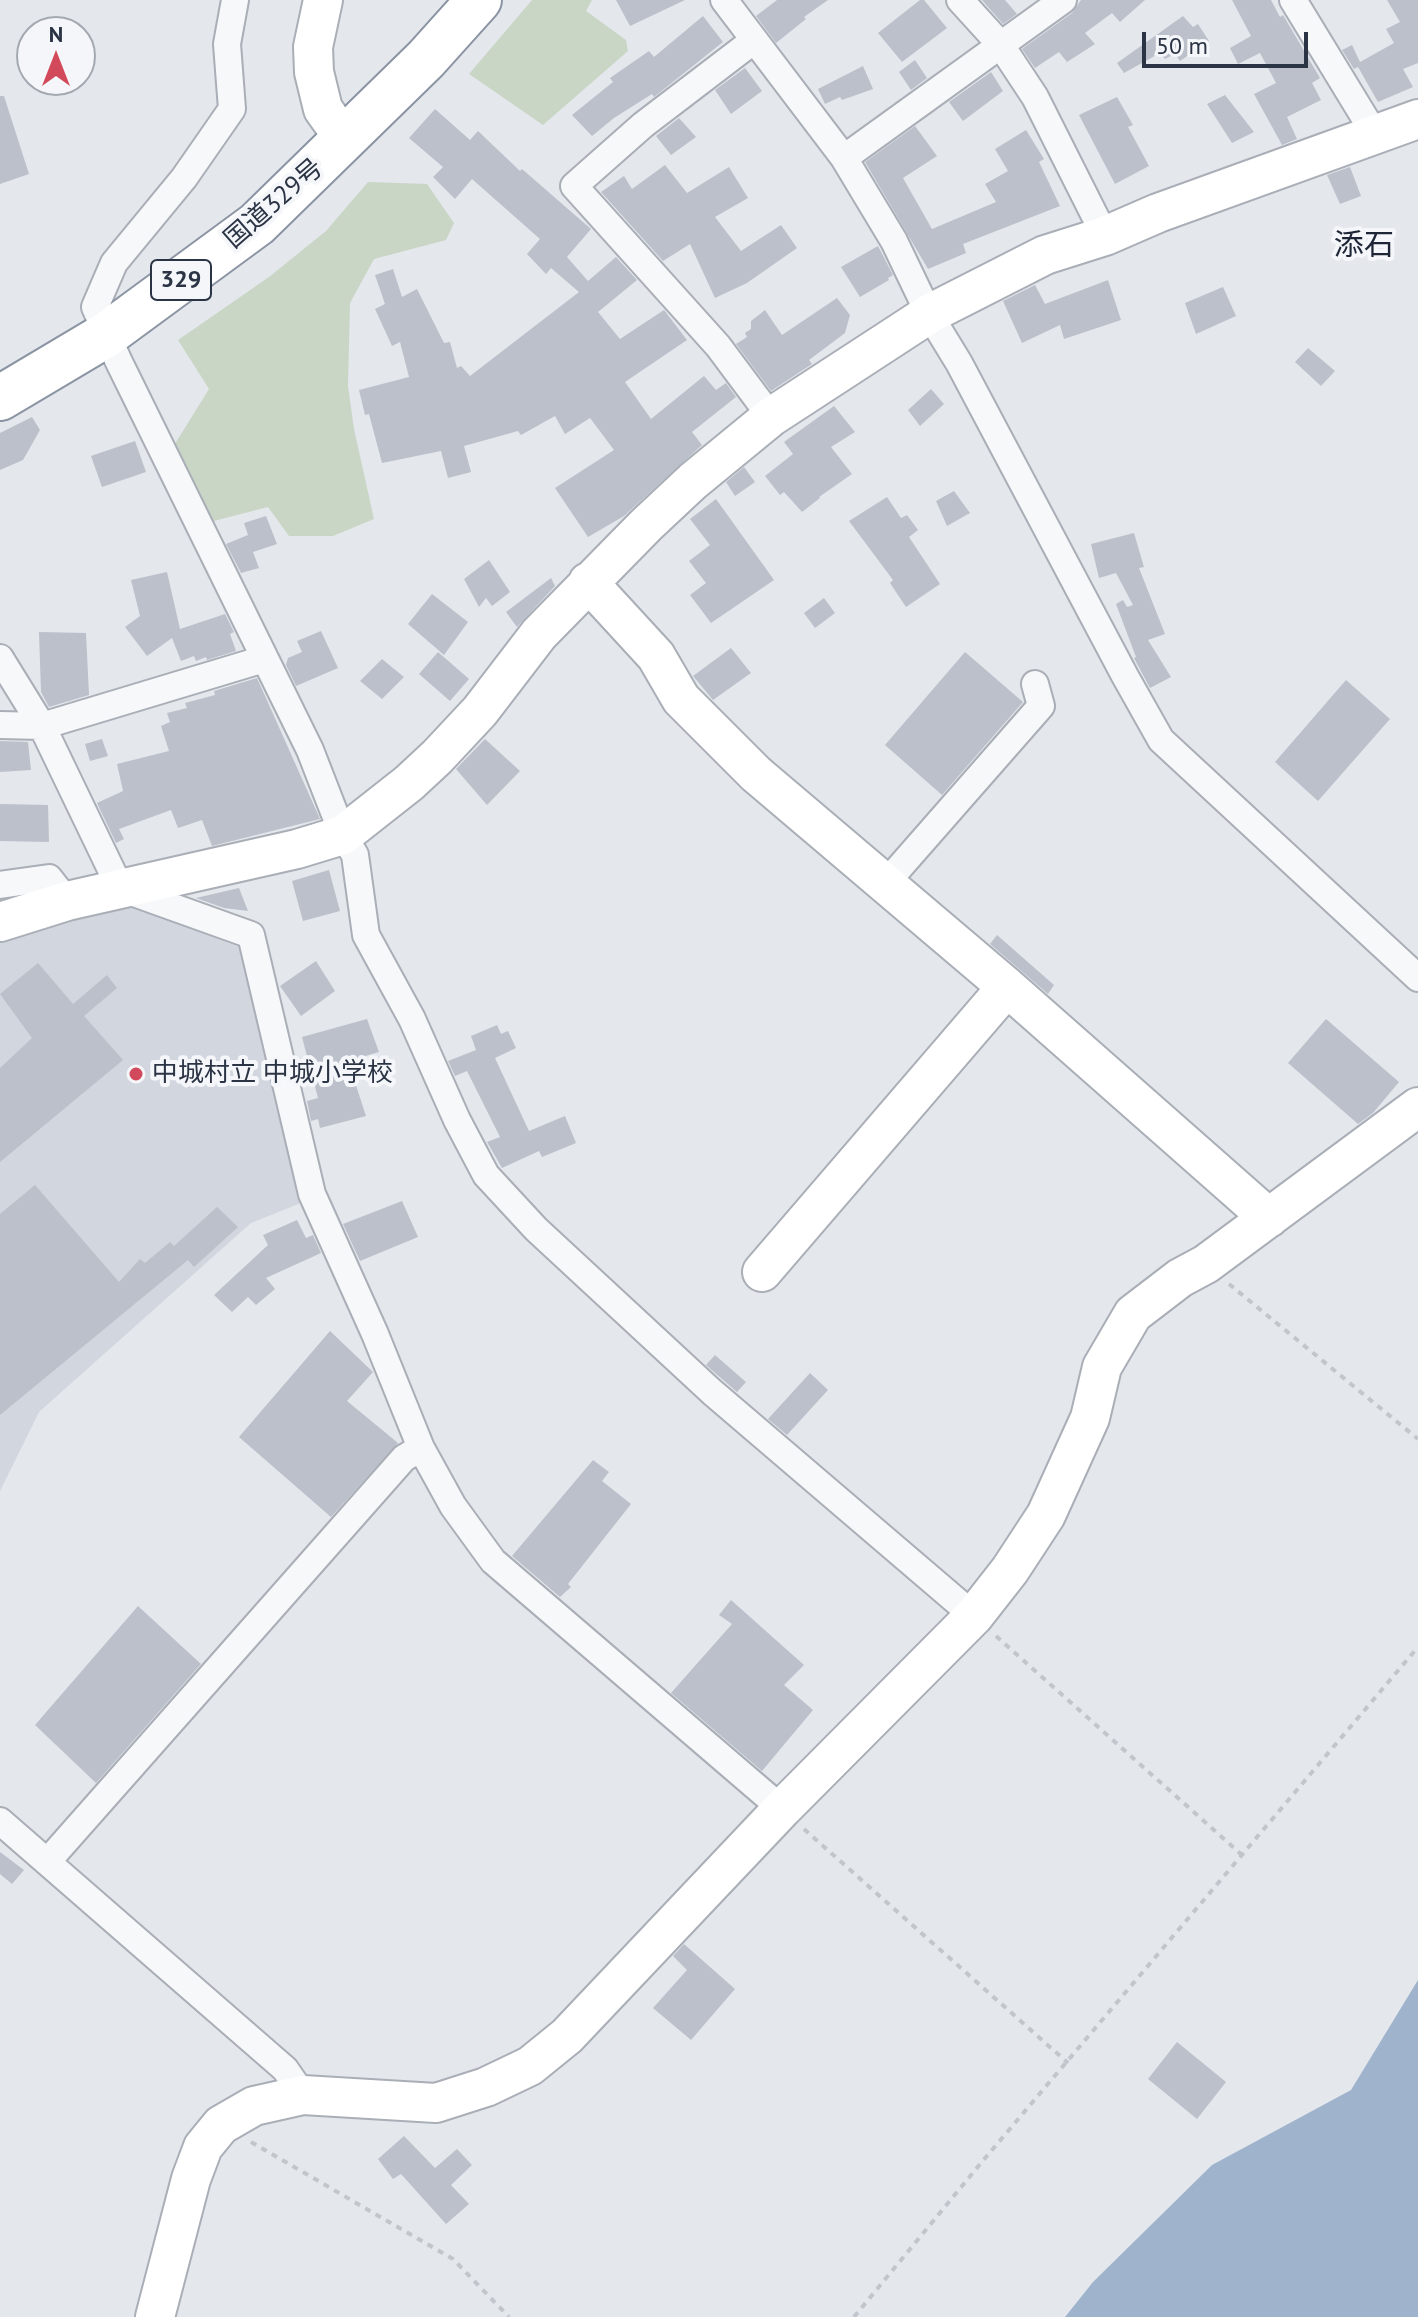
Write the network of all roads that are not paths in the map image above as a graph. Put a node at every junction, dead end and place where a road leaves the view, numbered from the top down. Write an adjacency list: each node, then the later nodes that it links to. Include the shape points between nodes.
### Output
1 (235, 0): 16 (street, via 227,44 232,109 114,263 95,307)
2 (323, 0): 12 (street, via 313,47 314,72 323,109)
3 (479, 0): 12 (highway, 国道329号 / 329)
4 (724, 0): 8 (street)
5 (960, 0): 9 (street)
6 (1063, 0): 9 (street)
7 (1293, 0): 11 (street)
8 (753, 41): 13 (street); 18 (street, via 574,186 718,346)
9 (1000, 44): 13 (street); 14 (street, via 1035,97)
10 (1418, 119): 11 (street)
11 (1377, 135): 14 (street)
12 (345, 140): 16 (highway, 国道329号 / 329, via 257,224)
13 (844, 158): 15 (street, via 894,241)
14 (1105, 236): 15 (street, via 1045,255)
15 (929, 314): 18 (street); 31 (street, via 1161,740)
16 (106, 335): 17 (highway, 国道329号 / 329); 21 (street)
17 (0, 398)
18 (771, 417): 19 (street, via 693,481)
19 (588, 582): 25 (street, via 437,757); 26 (street, via 656,656 681,699 756,774)
20 (0, 658): 24 (street)
21 (264, 659): 24 (street); 25 (street, via 310,750)
22 (1035, 684): 26 (street, via 1041,706)
23 (0, 725): 24 (street)
24 (42, 726): 28 (street)
25 (343, 835): 28 (street); 37 (street, via 355,855 366,935 486,1175 536,1229 712,1392)
26 (885, 884): 32 (street)
27 (0, 885): 29 (street, via 49,878)
28 (120, 888): 29 (street); 36 (street, via 251,935 312,1194)
29 (67, 901): 30 (street)
30 (0, 922)
31 (1418, 978)
32 (1007, 987): 34 (street); 35 (street)
33 (1418, 1107): 34 (street)
34 (1269, 1218): 37 (street, via 1133,1314 1102,1367 1090,1418 1046,1515)
35 (762, 1272)
36 (421, 1448): 38 (street, via 453,1506 493,1561); 40 (street, via 404,1458)
37 (974, 1616): 38 (street)
38 (782, 1809): 41 (street, via 567,2036 530,2066 436,2103)
39 (0, 1821): 40 (street)
40 (47, 1862): 41 (street, via 285,2069)
41 (303, 2095): 42 (street, via 254,2106 221,2125 203,2147)
42 (155, 2317)

